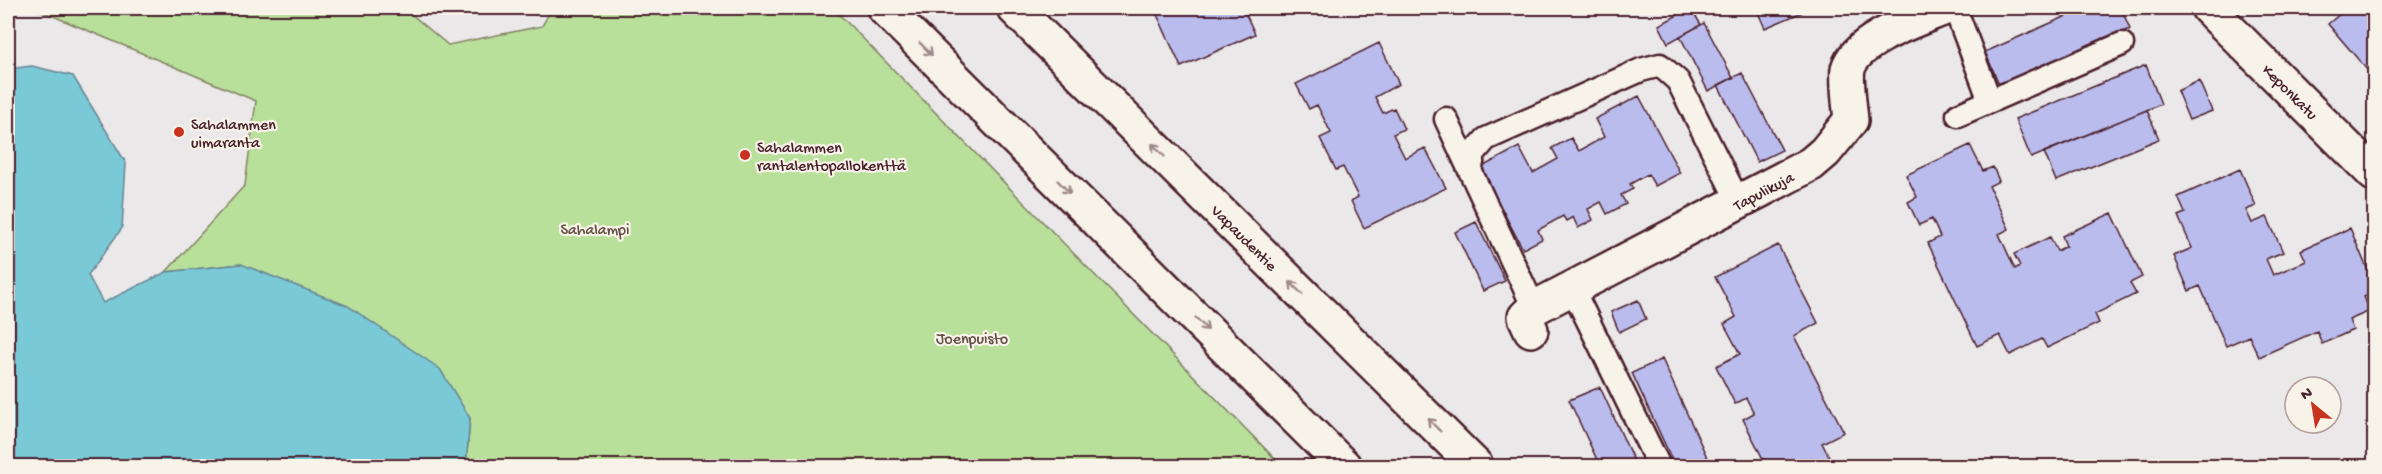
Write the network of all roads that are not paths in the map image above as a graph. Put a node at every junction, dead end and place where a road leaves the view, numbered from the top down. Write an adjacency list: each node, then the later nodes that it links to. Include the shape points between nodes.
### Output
1 (884, 8): 15 (main road, one-way to 15)
2 (1014, 8): 16 (main road, Vapaudentie, one-way to 2)
3 (1945, 8): 12 (main road, Tapulikuja, via 1878,38 1857,53 1848,69 1851,120 1811,164)
4 (1954, 8): 7 (lane)
5 (2208, 8): 11 (main road, Keponkatu)
6 (2122, 44): 7 (lane)
7 (1990, 101): 8 (lane)
8 (1958, 115)
9 (1446, 119): 10 (lane)
10 (1470, 171): 12 (lane, via 1474,153 1486,140 1660,65 1678,81); 14 (lane)
11 (2374, 174)
12 (1739, 203): 13 (main road, Tapulikuja)
13 (1572, 288): 14 (main road, Tapulikuja); 17 (lane)
14 (1533, 319)
15 (1344, 466)
16 (1476, 466)
17 (1659, 466)

